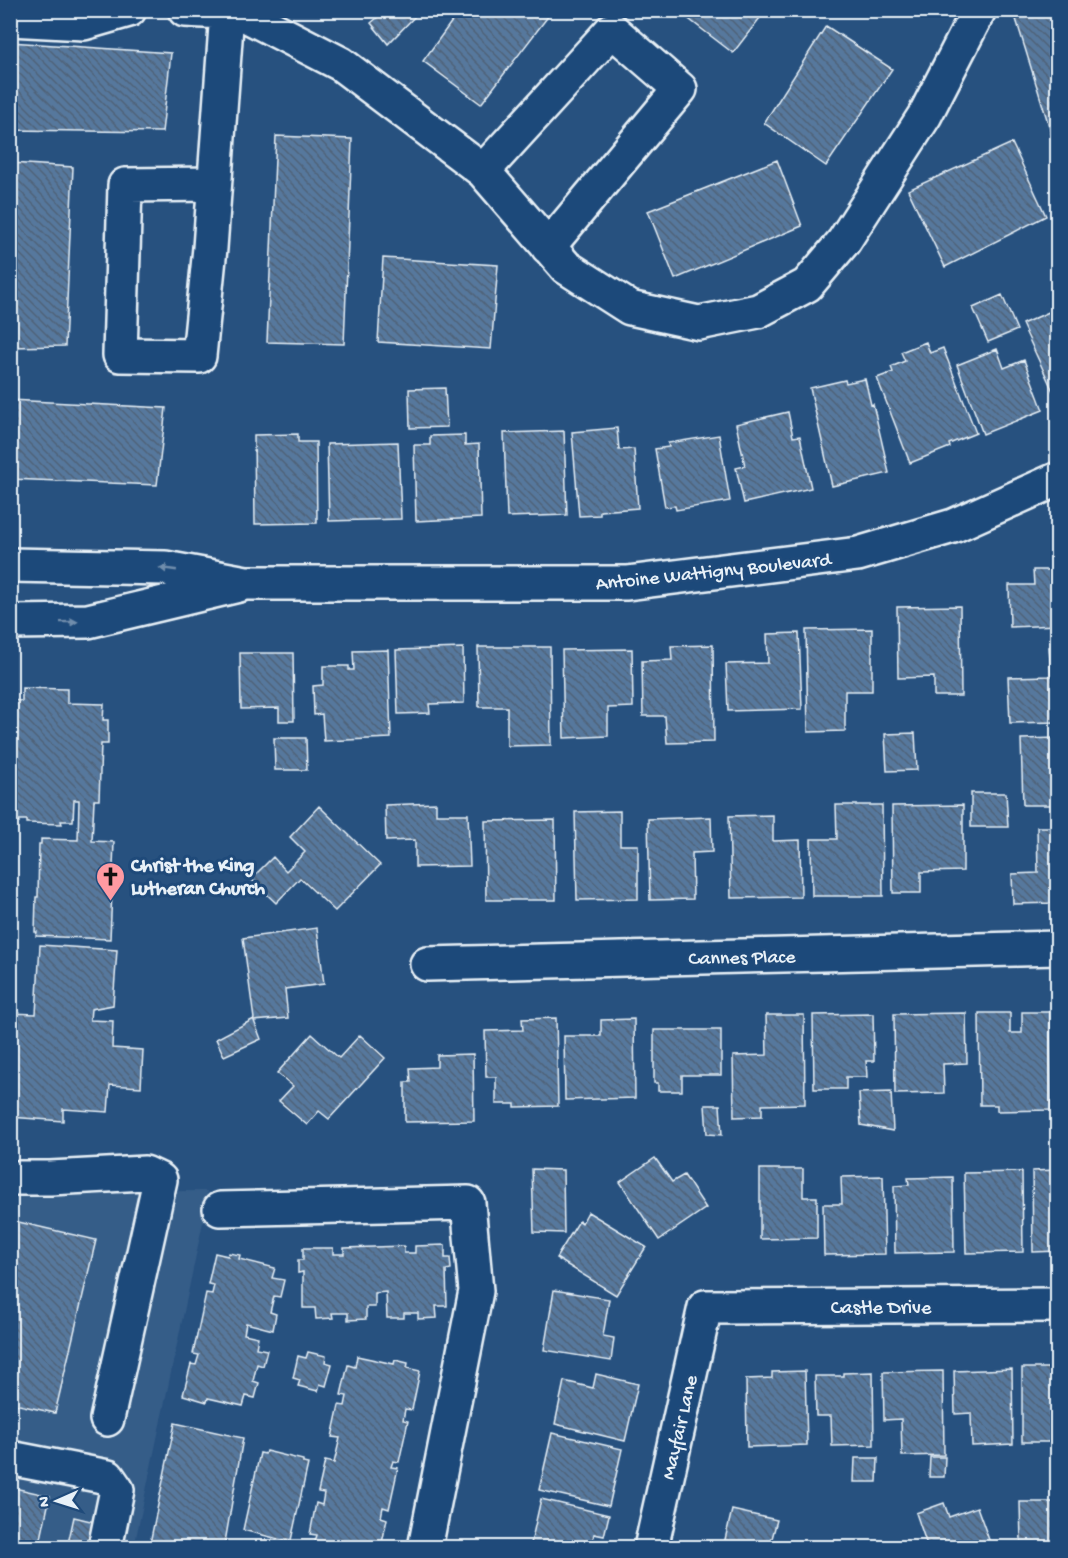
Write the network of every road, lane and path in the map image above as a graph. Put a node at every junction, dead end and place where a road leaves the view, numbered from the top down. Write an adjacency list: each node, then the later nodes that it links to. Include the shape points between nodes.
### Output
1 (129, 10): 5 (street, via 84,23)
2 (185, 10): 4 (street)
3 (979, 10): 8 (street, via 925,115 844,241 807,285 758,311 699,322 630,308 566,267)
4 (227, 12): 6 (street, via 242,13 341,64); 7 (street)
5 (10, 19)
6 (483, 171): 8 (street); 8 (street, via 612,30 680,89)
7 (214, 184): 7 (street, via 199,356 120,355 125,185)
8 (548, 247)
9 (1058, 479): 11 (street, Antoine Wattigny Boulevard, via 953,526 835,557 627,583)
10 (10, 565): 11 (street, Antoine Wattigny Boulevard, one-way to 10, via 165,567)
11 (246, 583): 12 (street, Antoine Wattigny Boulevard, one-way to 11, via 88,621)
12 (10, 622)
13 (1058, 948): 14 (street, Cannes Place)
14 (427, 964)
15 (10, 1178): 19 (street, via 145,1173 160,1180)
16 (220, 1209): 22 (street, via 468,1203 476,1291)
17 (1058, 1305): 18 (street, Castle Drive)
18 (705, 1307): 23 (street, Mayfair Lane)
19 (107, 1419)
20 (10, 1458): 21 (street, via 108,1477 117,1490)
21 (105, 1548)
22 (425, 1548)
23 (651, 1548)

